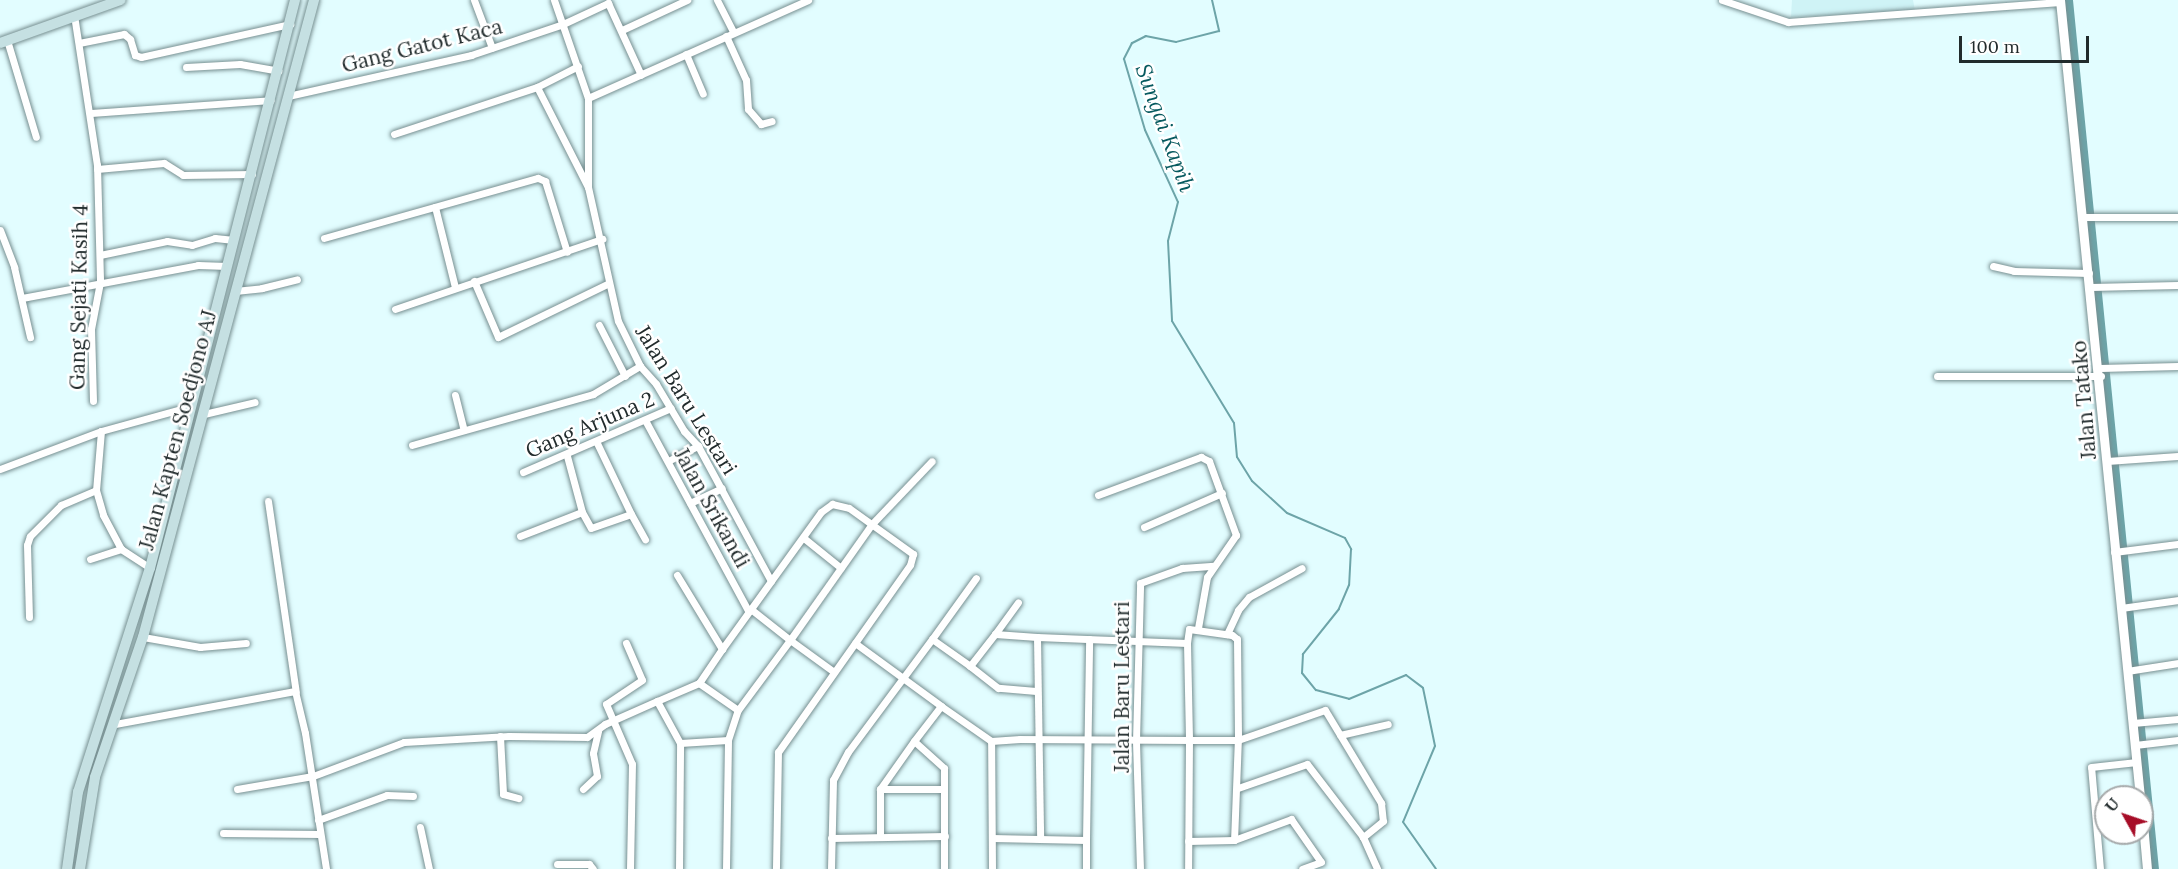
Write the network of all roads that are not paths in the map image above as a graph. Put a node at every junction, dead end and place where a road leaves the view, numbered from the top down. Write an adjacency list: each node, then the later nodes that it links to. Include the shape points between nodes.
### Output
1 (121, 0): 12 (main road)
2 (295, 0): 14 (main road, Jalan Kapten Soedjono AJ)
3 (314, 0): 28 (main road, Jalan Kapten Soedjono AJ)
4 (474, 0): 20 (street)
5 (554, 0): 15 (street, Jalan Baru Lestari)
6 (687, 0): 16 (street)
7 (717, 0): 17 (street)
8 (808, 0): 17 (street)
9 (1722, 0): 10 (street, via 1788,22)
10 (2060, 1): 39 (street, Jalan Tatako)
11 (607, 2): 15 (street, Gang Gatot Kaca); 16 (street)
12 (89, 5): 13 (main road)
13 (74, 15): 18 (main road); 19 (street, Gang Sejati Kasih 4)
14 (290, 24): 19 (street, via 141,57 135,55 124,34); 24 (main road, Jalan Kapten Soedjono AJ)
15 (563, 24): 20 (street, Gang Gatot Kaca); 22 (street, Jalan Baru Lestari)
16 (622, 30): 25 (street)
17 (730, 34): 21 (street); 32 (street, via 746,80 748,110 761,124)
18 (4, 42): 34 (street)
19 (79, 43): 31 (street, Gang Sejati Kasih 4)
20 (492, 48): 28 (street, Gang Gatot Kaca)
21 (686, 54): 25 (street); 27 (street)
22 (578, 66): 26 (street); 29 (street, Jalan Baru Lestari)
23 (186, 67): 24 (street, via 240,64)
24 (278, 71): 30 (main road, Jalan Kapten Soedjono AJ)
25 (641, 75): 29 (street)
26 (537, 87): 33 (street); 37 (street)
27 (703, 94)
28 (288, 96): 57 (main road, Jalan Kapten Soedjono AJ)
29 (588, 98): 37 (street, Jalan Baru Lestari)
30 (272, 100): 31 (street); 36 (main road, Jalan Kapten Soedjono AJ)
31 (91, 113): 35 (street, Gang Sejati Kasih 4)
32 (772, 121)
33 (394, 134)
34 (36, 137)
35 (97, 169): 36 (street, via 164,163 183,175); 46 (street, Gang Sejati Kasih 4)
36 (252, 174): 44 (main road, Jalan Kapten Soedjono AJ)
37 (588, 187): 43 (street, Jalan Baru Lestari)
38 (435, 207): 42 (street); 45 (street, via 543,179); 55 (street)
39 (2086, 217): 40 (street); 49 (street, Jalan Tatako)
40 (2178, 217)
41 (0, 230): 58 (street)
42 (324, 238)
43 (602, 239): 45 (street); 53 (street, Jalan Baru Lestari)
44 (234, 240): 46 (street, via 215,238 192,245 167,241); 47 (main road, Jalan Kapten Soedjono AJ)
45 (567, 252): 51 (street)
46 (100, 255): 52 (street, Gang Sejati Kasih 4)
47 (227, 266): 52 (street, via 198,265); 70 (main road, Jalan Kapten Soedjono AJ)
48 (1993, 266): 49 (street, via 2014,271)
49 (2089, 273): 56 (street, Jalan Tatako)
50 (297, 279): 57 (street)
51 (474, 281): 53 (street, via 498,337); 55 (street)
52 (100, 282): 58 (street); 68 (street, Gang Sejati Kasih 4, via 91,329)
53 (607, 284): 62 (street, Jalan Baru Lestari, via 628,348)
54 (2178, 285): 56 (street)
55 (456, 287): 59 (street)
56 (2092, 287): 64 (street, Jalan Tatako)
57 (235, 291): 72 (main road, Jalan Kapten Soedjono AJ)
58 (22, 298): 61 (street)
59 (395, 309)
60 (599, 324): 65 (street)
61 (30, 337)
62 (639, 366): 65 (street); 71 (street, Jalan Baru Lestari)
63 (2178, 366): 64 (street)
64 (2101, 370): 66 (street); 83 (street, Jalan Tatako)
65 (625, 376): 76 (street, via 593,394)
66 (1937, 376)
67 (455, 395): 76 (street)
68 (93, 401)
69 (255, 402): 72 (street)
70 (192, 406): 74 (main road, Jalan Kapten Soedjono AJ); 77 (street)
71 (671, 408): 73 (street, Gang Arjuna 2); 80 (street, Jalan Baru Lestari)
72 (204, 414): 75 (main road, Jalan Kapten Soedjono AJ)
73 (645, 420): 78 (street, Gang Arjuna 2); 84 (street, Jalan Srikandi)
74 (186, 428): 75 (main road); 106 (main road, Jalan Kapten Soedjono AJ)
75 (200, 430): 120 (main road, Jalan Kapten Soedjono AJ)
76 (464, 430): 79 (street)
77 (101, 431): 86 (street); 89 (street)
78 (597, 443): 81 (street, Gang Arjuna 2); 95 (street)
79 (412, 446)
80 (698, 446): 84 (street); 88 (street, Jalan Baru Lestari)
81 (567, 456): 87 (street, Gang Arjuna 2); 94 (street)
82 (2178, 456): 83 (street)
83 (2109, 460): 103 (street, Jalan Tatako)
84 (668, 461): 93 (street, Jalan Srikandi)
85 (932, 461): 96 (street)
86 (0, 469)
87 (523, 472)
88 (722, 488): 93 (street); 111 (street, Jalan Baru Lestari)
89 (96, 490): 102 (street, via 103,515); 116 (street, via 61,505 30,536)
90 (1222, 494): 91 (street, via 1209,461 1201,456); 97 (street); 105 (street, via 1236,535)
91 (1098, 495)
92 (268, 501): 138 (street)
93 (690, 503): 115 (street, Jalan Srikandi)
94 (582, 512): 95 (street, via 591,528); 98 (street)
95 (631, 514): 99 (street)
96 (871, 525): 100 (street, via 849,508 832,504 821,512); 107 (street); 128 (street, via 911,551 913,558)
97 (1144, 527)
98 (520, 536)
99 (645, 539)
100 (805, 539): 107 (street); 111 (street)
101 (2178, 544): 103 (street)
102 (121, 549): 104 (street); 106 (street)
103 (2116, 551): 114 (street, Jalan Tatako)
104 (90, 560)
105 (1214, 566): 117 (street, via 1205,586); 125 (street, Jalan Baru Lestari, via 1182,568 1141,581)
106 (150, 568): 187 (main road, Jalan Kapten Soedjono AJ, via 78,792)
107 (841, 568): 124 (street)
108 (1302, 568): 119 (street, via 1249,597)
109 (677, 575): 130 (street)
110 (976, 578): 122 (street)
111 (771, 581): 115 (street)
112 (2178, 600): 114 (street)
113 (1018, 602): 118 (street)
114 (2121, 608): 133 (street, Jalan Tatako)
115 (751, 611): 124 (street); 130 (street)
116 (29, 617)
117 (1198, 628): 119 (street); 129 (street, via 1188,629)
118 (995, 634): 121 (street); 132 (street)
119 (1227, 634): 154 (street, via 1237,639)
120 (143, 637): 126 (street, via 191,647); 145 (main road, Jalan Kapten Soedjono AJ)
121 (1037, 637): 123 (street); 137 (street)
122 (932, 639): 132 (street); 135 (street)
123 (1089, 639): 125 (street); 152 (street)
124 (790, 640): 134 (street); 141 (street)
125 (1138, 641): 129 (street); 158 (street, Jalan Baru Lestari)
126 (246, 643)
127 (626, 643): 143 (street, via 642,679 606,702)
128 (855, 643): 134 (street); 135 (street)
129 (1187, 643): 153 (street)
130 (722, 649): 136 (street)
131 (2178, 663): 133 (street)
132 (970, 666): 137 (street, via 998,688)
133 (2129, 671): 144 (street, Jalan Tatako)
134 (834, 672): 195 (street, via 778,752)
135 (903, 677): 140 (street); 179 (street, via 836,772)
136 (699, 683): 139 (street); 141 (street)
137 (1036, 691): 151 (street)
138 (296, 692): 145 (street); 162 (street)
139 (657, 701): 143 (street); 159 (street)
140 (941, 705): 156 (street); 157 (street)
141 (738, 710): 150 (street)
142 (2178, 719): 144 (street)
143 (616, 721): 147 (street); 192 (street, via 632,764)
144 (2134, 723): 160 (street, Jalan Tatako)
145 (115, 724): 188 (main road, Jalan Kapten Soedjono AJ, via 93,786)
146 (1388, 724): 148 (street)
147 (598, 731): 149 (street, via 587,737); 166 (street, via 593,753 597,776)
148 (1340, 735): 154 (street, via 1323,710); 178 (street, via 1384,813 1382,824)
149 (500, 736): 162 (street, via 404,742); 170 (street, via 503,794)
150 (728, 740): 159 (street); 194 (street)
151 (1038, 740): 152 (street); 157 (street); 177 (street)
152 (1087, 740): 158 (street); 181 (street)
153 (1189, 740): 154 (street); 158 (street); 183 (street)
154 (1238, 740): 164 (street)
155 (2178, 740): 160 (street)
156 (914, 741): 167 (street); 168 (street, via 942,765)
157 (991, 741): 180 (street)
158 (1136, 741): 200 (street, Jalan Baru Lestari)
159 (680, 743): 193 (street)
160 (2135, 745): 161 (street, Jalan Tatako)
161 (2137, 762): 163 (street, Jalan Tatako); 204 (street, via 2091,767)
162 (313, 776): 165 (street); 171 (street)
163 (2139, 785)
164 (1238, 788): 178 (street, via 1307,764); 182 (street)
165 (237, 789)
166 (583, 789)
167 (880, 789): 168 (street); 176 (street)
168 (941, 789): 175 (street)
169 (413, 796): 171 (street, via 387,795)
170 (518, 798)
171 (318, 820): 174 (street)
172 (420, 827): 190 (street)
173 (223, 833): 174 (street)
174 (320, 834): 189 (street)
175 (945, 836): 176 (street); 197 (street)
176 (880, 837): 179 (street)
177 (1040, 837): 180 (street); 181 (street)
178 (1363, 837): 203 (street)
179 (831, 838): 196 (street)
180 (992, 838): 198 (street)
181 (1086, 840): 199 (street)
182 (1234, 840): 183 (street); 186 (street, via 1291,819)
183 (1188, 841): 201 (street)
184 (2145, 845): 205 (street)
185 (557, 864): 191 (street, via 589,864)
186 (1323, 866): 202 (street)
187 (67, 869)
188 (80, 869)
189 (326, 869)
190 (429, 869)
191 (593, 869)
192 (630, 869)
193 (679, 869)
194 (726, 869)
195 (776, 869)
196 (831, 869)
197 (944, 869)
198 (992, 869)
199 (1086, 869)
200 (1140, 869)
201 (1188, 869)
202 (1302, 869)
203 (1377, 869)
204 (2100, 869)
205 (2147, 869)

